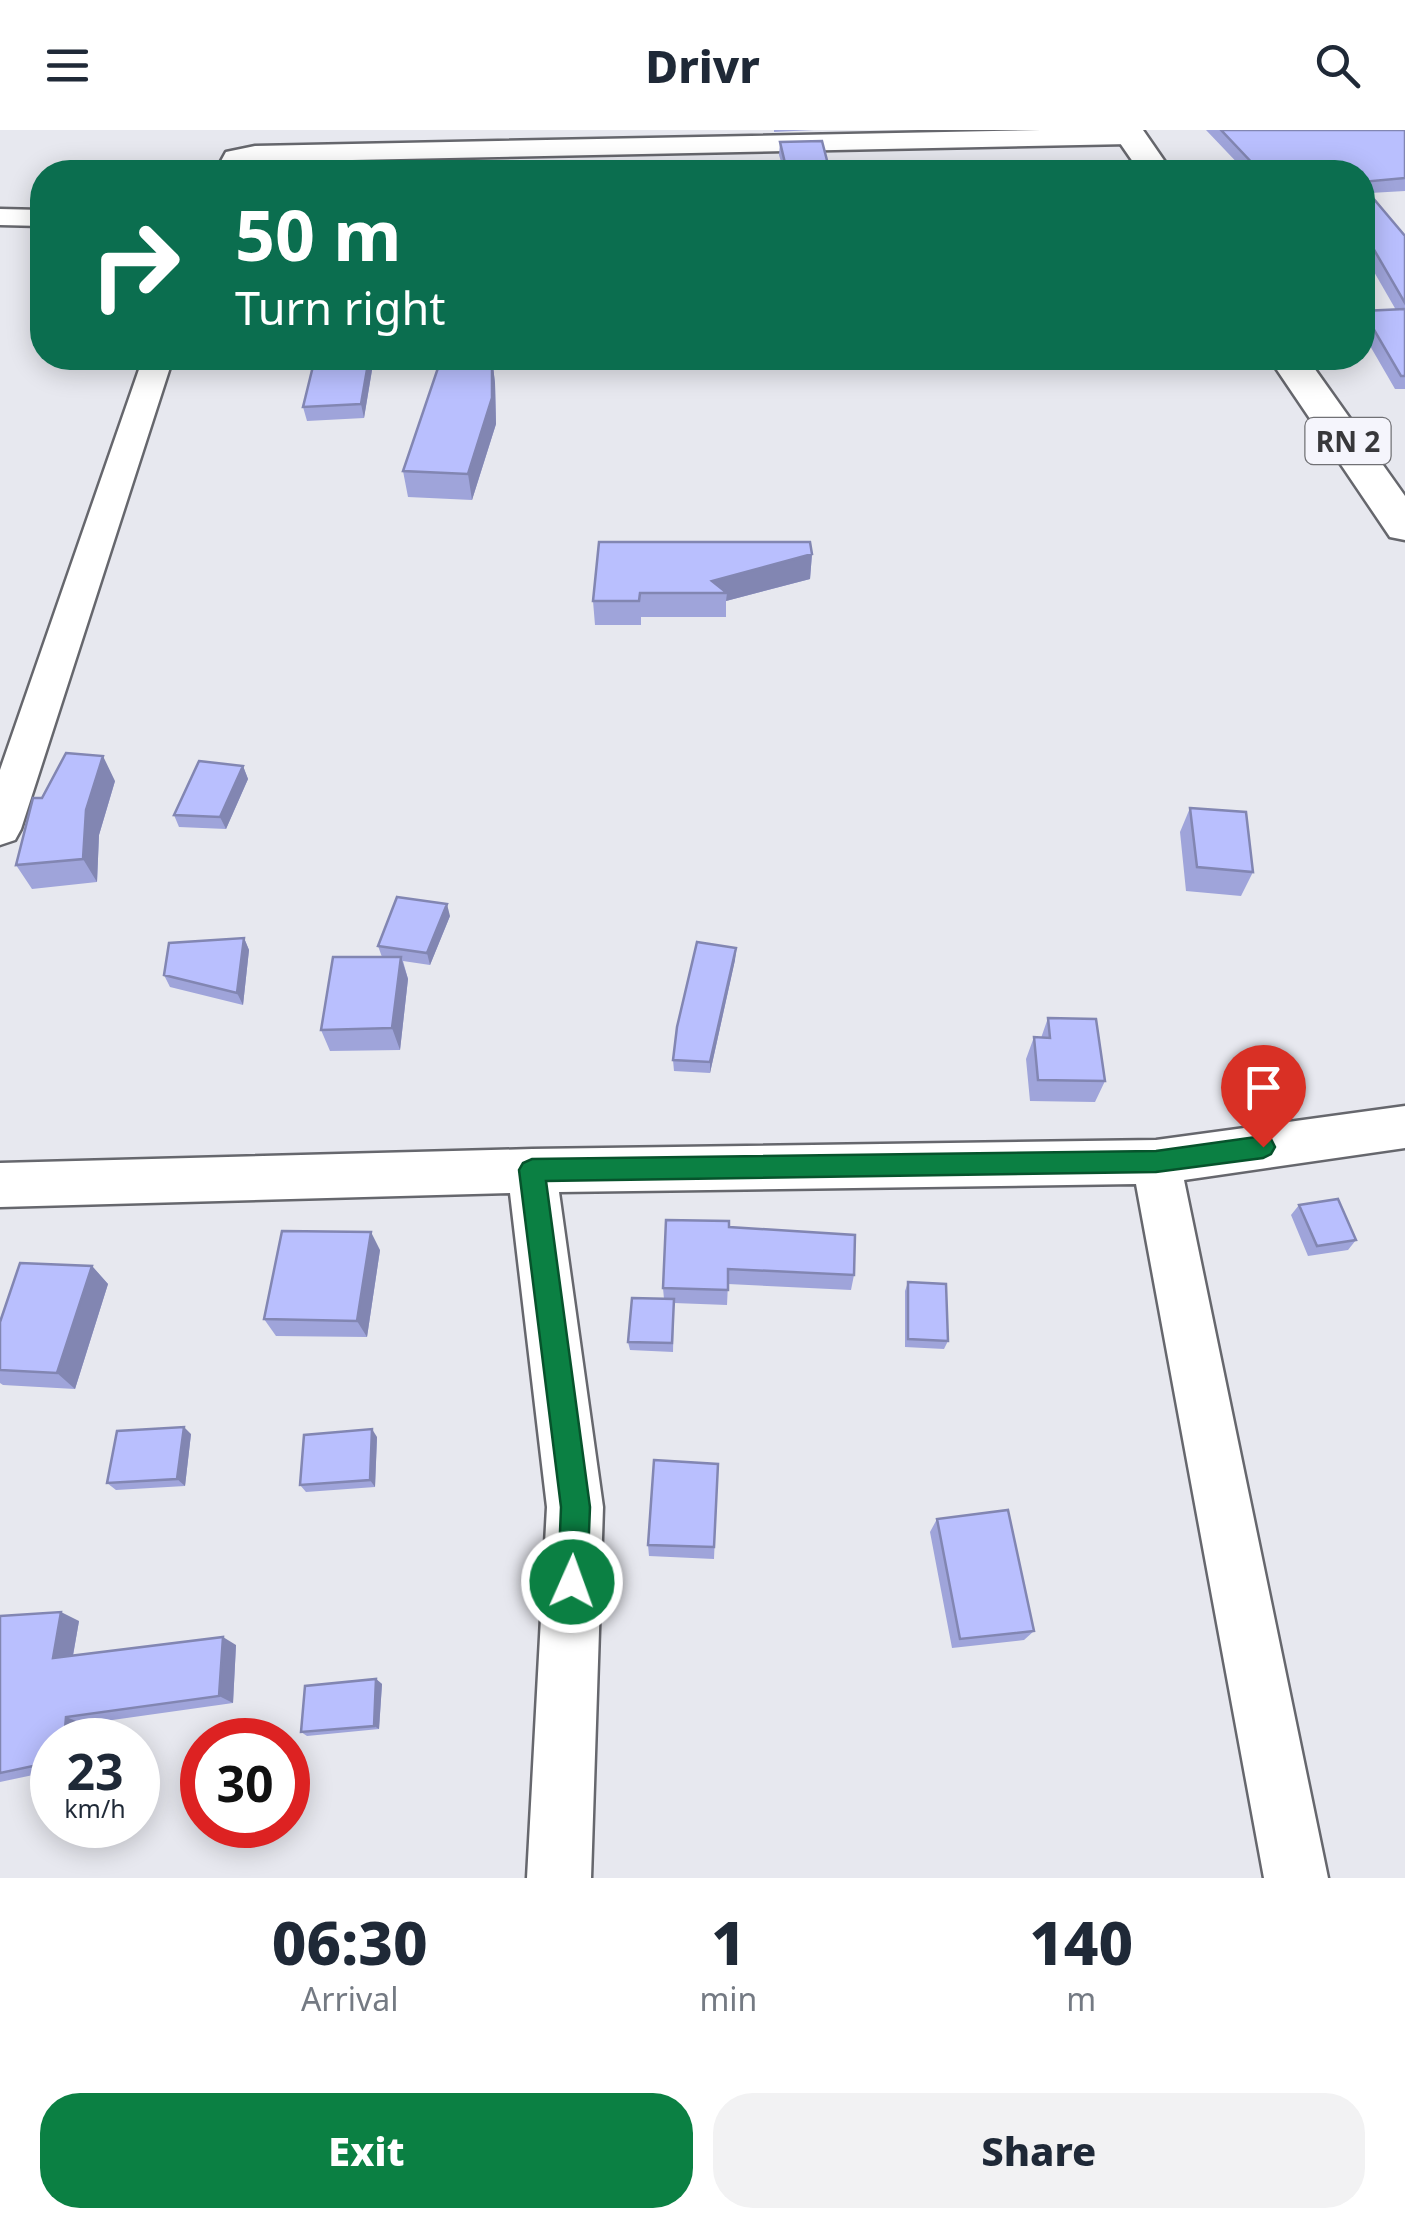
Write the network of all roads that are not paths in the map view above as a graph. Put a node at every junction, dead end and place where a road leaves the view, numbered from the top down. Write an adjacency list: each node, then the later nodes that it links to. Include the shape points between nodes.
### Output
1 (1129, 133): 2 (street, via 256,154); 3 (main road)
2 (235, 160)
3 (1148, 160)
4 (0, 218): 5 (street)
5 (30, 218)
6 (154, 370): 9 (street)
7 (1296, 370): 8 (main road, RN 2)
8 (1405, 527)
9 (0, 829)
10 (1405, 1127): 11 (street)
11 (1156, 1162): 12 (street); 15 (street)
12 (532, 1170): 13 (street); 14 (street, via 576,1507)
13 (0, 1185)
14 (559, 1878)
15 (1296, 1878)

